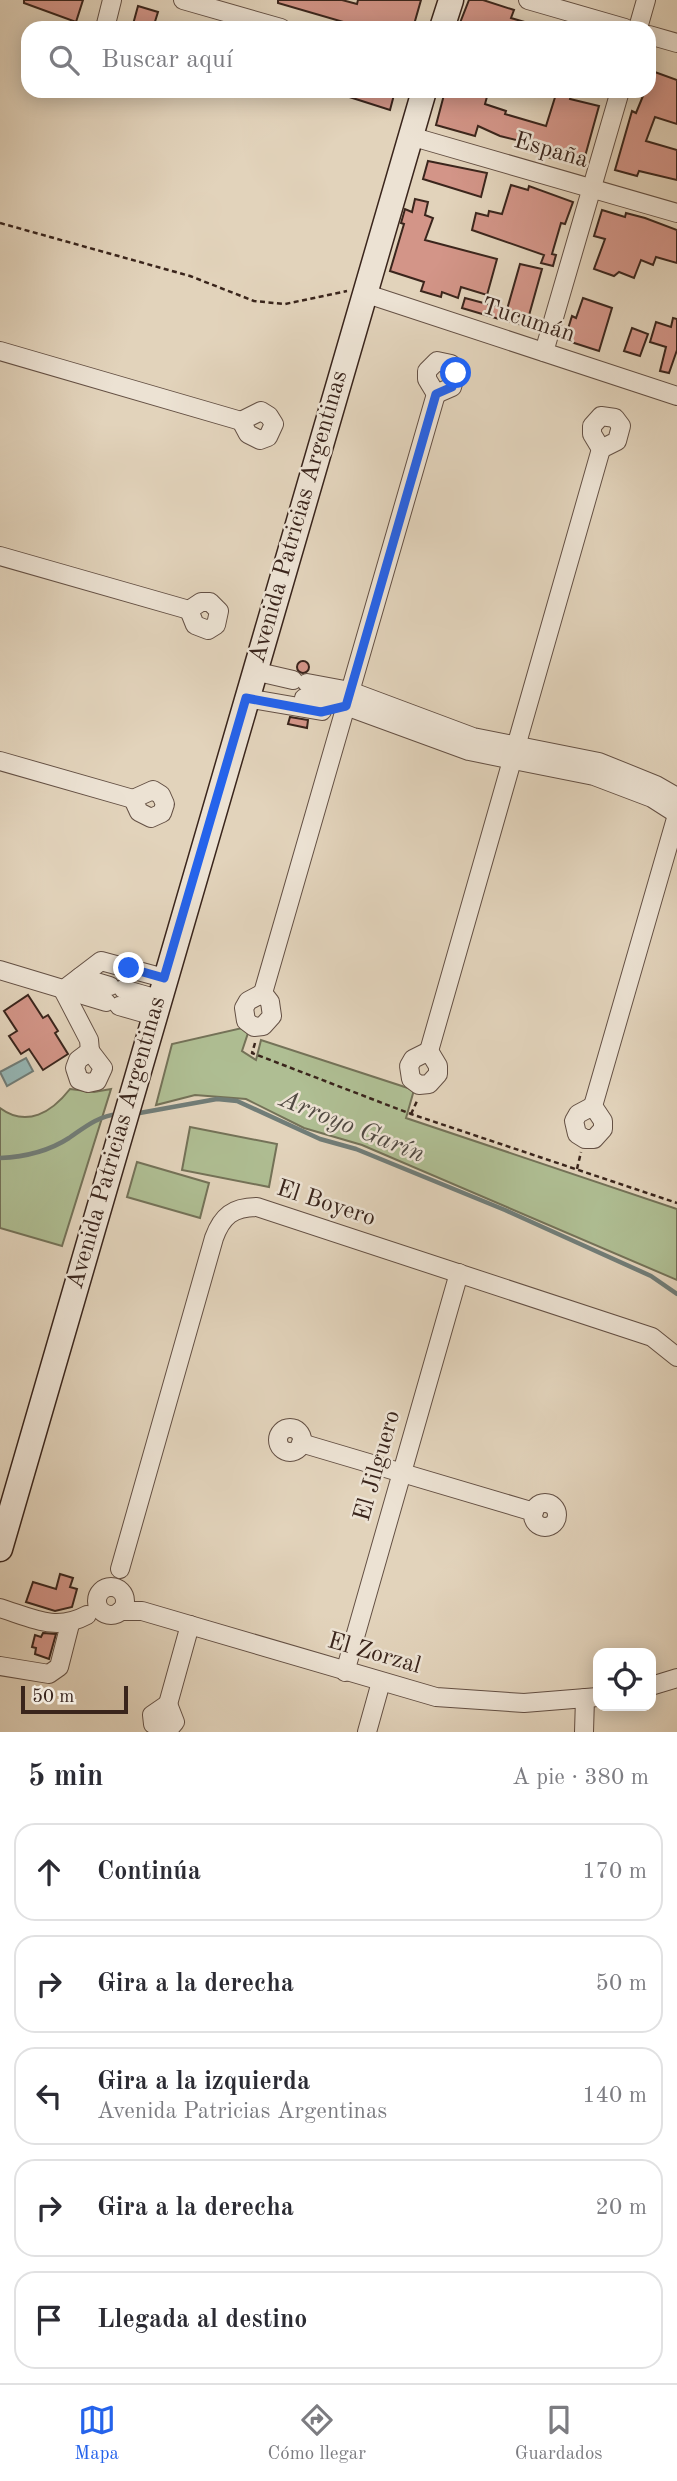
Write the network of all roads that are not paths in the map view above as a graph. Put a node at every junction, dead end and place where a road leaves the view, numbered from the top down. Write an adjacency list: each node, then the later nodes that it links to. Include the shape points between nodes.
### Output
1 (112, 0): 6 (street)
2 (183, 0): 7 (street)
3 (451, 0): 8 (street)
4 (527, 0): 9 (street)
5 (646, 0): 10 (street)
6 (107, 21)
7 (256, 21)
8 (444, 21)
9 (600, 21)
10 (640, 21)
11 (656, 37): 12 (street)
12 (677, 43)
13 (422, 98): 15 (street, Avenida Patricias Argentinas)
14 (618, 98): 16 (street)
15 (411, 136): 16 (street, España); 18 (street, Avenida Patricias Argentinas)
16 (592, 188): 17 (street, España); 20 (street)
17 (677, 213)
18 (364, 293): 20 (street, Tucumán); 27 (street, Avenida Patricias Argentinas)
19 (0, 351): 23 (street)
20 (544, 352): 22 (street, Tucumán)
21 (436, 394): 28 (street)
22 (677, 396)
23 (241, 421)
24 (601, 449): 29 (street)
25 (0, 556): 26 (street)
26 (188, 610)
27 (250, 685): 28 (street); 28 (street, via 321,712); 38 (street, Avenida Patricias Argentinas)
28 (348, 699): 29 (street, via 470,751); 39 (street, via 263,993 244,1008 246,1021)
29 (515, 752): 31 (street, via 599,762); 33 (street, via 594,776); 41 (street)
30 (0, 761): 32 (street)
31 (677, 797)
32 (133, 799)
33 (677, 814): 42 (street)
34 (0, 970): 36 (street)
35 (80, 977): 36 (street); 37 (street); 38 (street, via 101,961)
36 (63, 990): 37 (street); 40 (street, via 89,1040)
37 (115, 996): 38 (street)
38 (159, 998): 48 (street, Avenida Patricias Argentinas)
39 (259, 1027)
40 (90, 1051)
41 (429, 1051)
42 (593, 1106)
43 (459, 1273): 44 (street, El Boyero, via 652,1337); 46 (street, El Jilguero); 49 (street, El Boyero, via 257,1207 243,1207 223,1219)
44 (677, 1357)
45 (301, 1443): 46 (street)
46 (402, 1474): 47 (street); 54 (street, El Jilguero)
47 (534, 1512)
48 (0, 1549)
49 (106, 1603): 51 (street); 52 (street, El Zorzal)
50 (0, 1608): 51 (street, via 55,1625)
51 (70, 1624): 53 (street, via 55,1671 49,1674)
52 (190, 1625): 54 (street, El Zorzal); 59 (street)
53 (0, 1666)
54 (345, 1672): 56 (street, El Zorzal)
55 (677, 1678): 57 (street)
56 (381, 1682): 58 (street, El Zorzal, via 462,1701); 60 (street)
57 (656, 1684)
58 (592, 1698): 61 (street)
59 (168, 1704)
60 (367, 1732)
61 (584, 1732)

